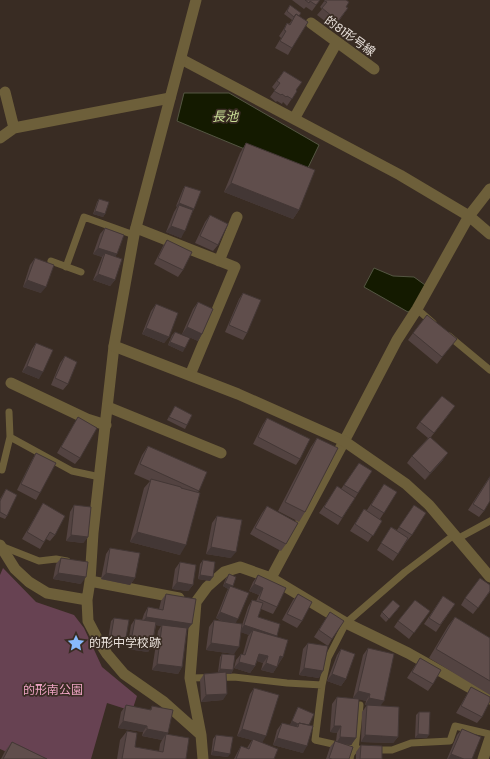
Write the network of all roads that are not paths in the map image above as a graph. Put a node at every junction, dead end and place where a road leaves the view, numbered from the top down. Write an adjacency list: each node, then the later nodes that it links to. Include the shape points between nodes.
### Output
1 (196, 0): 4 (street)
2 (311, 23): 3 (street, 的81形号線)
3 (337, 42): 5 (street, 的81形号線); 8 (street)
4 (181, 59): 7 (street); 8 (street)
5 (374, 69)
6 (5, 92): 9 (street)
7 (170, 98): 9 (street); 14 (street)
8 (294, 119): 13 (street, via 400,175)
9 (14, 128): 10 (street)
10 (0, 138)
11 (490, 189): 13 (street)
12 (238, 216): 17 (street)
13 (469, 216): 15 (street); 20 (street)
14 (135, 232): 17 (street); 18 (lane, via 84,217); 21 (street)
15 (490, 234)
16 (51, 261): 18 (lane)
17 (219, 261): 23 (street, via 235,267)
18 (66, 267): 19 (lane)
19 (81, 272)
20 (417, 309): 22 (lane); 29 (street, via 397,340)
21 (114, 346): 23 (street); 25 (street)
22 (490, 370)
23 (190, 375): 29 (street)
24 (10, 383): 27 (street, via 87,419)
25 (108, 407): 27 (street); 30 (street)
26 (9, 412): 28 (lane)
27 (106, 425): 32 (street)
28 (10, 437): 31 (lane); 32 (lane, via 72,472)
29 (344, 441): 34 (street, via 406,484 429,505); 38 (street)
30 (221, 453)
31 (2, 470)
32 (100, 477): 36 (street)
33 (490, 521): 34 (lane)
34 (456, 537): 37 (street); 42 (lane, via 405,572)
35 (0, 546): 36 (lane, via 40,561 56,559); 40 (street, via 15,569 29,582 47,593)
36 (84, 563): 39 (street)
37 (490, 577)
38 (271, 578): 41 (street, via 240,567 224,572 207,587); 42 (street)
39 (90, 582): 40 (street); 41 (street)
40 (87, 600): 48 (street, via 88,621 107,654 124,674 164,702)
41 (196, 602): 43 (street)
42 (346, 623): 44 (lane, via 328,658); 45 (street, via 408,653)
43 (190, 678): 44 (lane, via 234,677); 48 (street)
44 (322, 685): 50 (lane, via 315,740)
45 (490, 699)
46 (360, 705): 50 (lane)
47 (490, 734): 50 (lane, via 455,726 450,741 411,743 392,750)
48 (200, 736): 51 (street)
49 (490, 738): 53 (street)
50 (355, 749): 52 (lane)
51 (204, 759)
52 (350, 759)
53 (483, 759)

